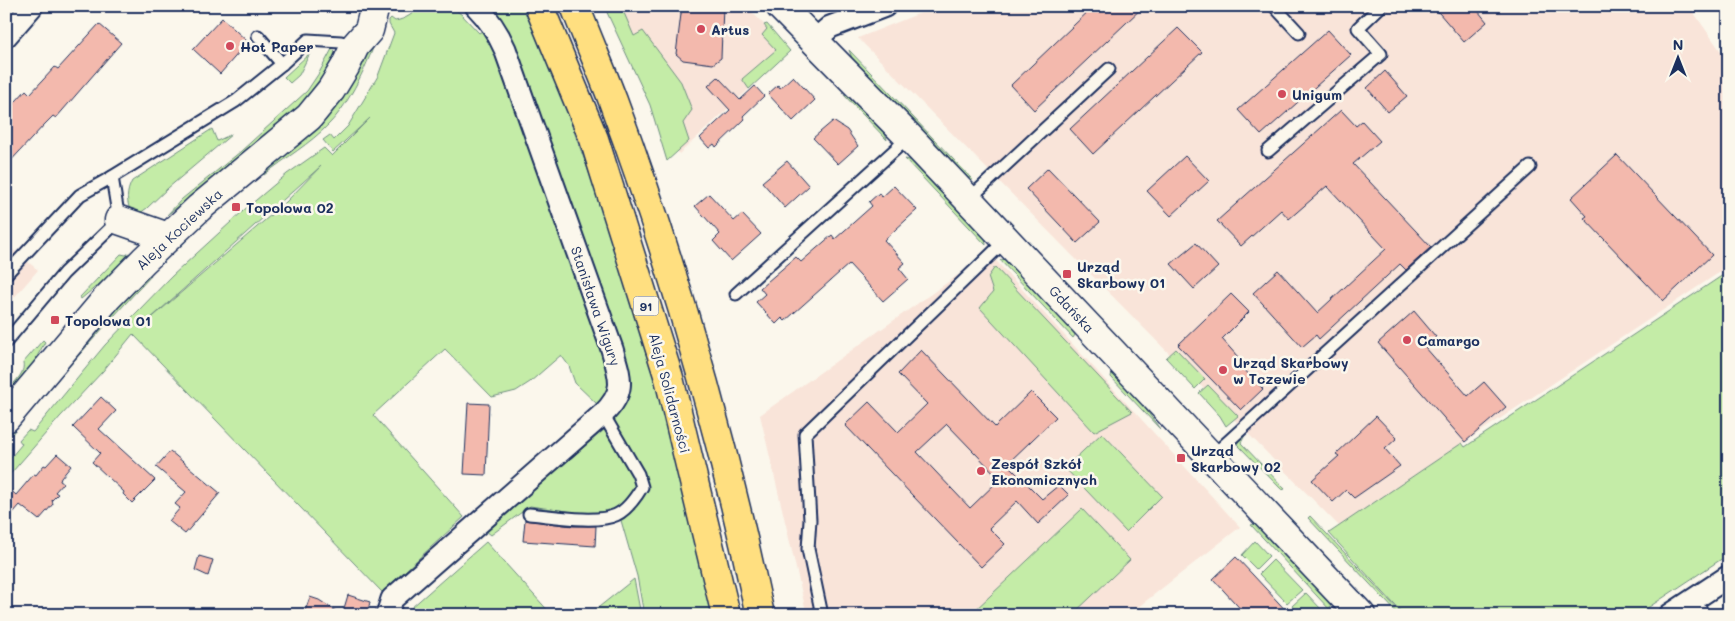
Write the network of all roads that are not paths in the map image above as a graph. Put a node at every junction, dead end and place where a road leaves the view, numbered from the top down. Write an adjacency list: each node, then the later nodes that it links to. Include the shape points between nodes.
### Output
1 (32, 6): 12 (street)
2 (355, 6): 15 (street, Aleja Kociewska, via 352,27)
3 (375, 6): 15 (street, Aleja Kociewska, via 369,30)
4 (476, 6): 30 (street, Stanisława Wigury, via 499,36 505,50 620,374 616,398)
5 (539, 6): 37 (main road, Aleja Solidarności / 91, via 594,139 663,360)
6 (575, 6): 38 (main road, 91, via 613,100 664,248 704,382)
7 (780, 6): 14 (street, Gdańska)
8 (885, 6): 14 (street, via 830,27)
9 (1274, 6): 11 (lane)
10 (1381, 6): 19 (lane, via 1358,28 1381,54)
11 (1299, 33)
12 (6, 36)
13 (258, 36): 16 (lane)
14 (814, 41): 18 (street, Gdańska)
15 (355, 46): 16 (lane, via 308,40); 24 (street, Aleja Kociewska, via 346,67 310,117 235,177)
16 (282, 64): 21 (lane, via 236,101)
17 (1109, 69): 22 (lane)
18 (909, 137): 22 (street, Gdańska); 28 (lane)
19 (1268, 151)
20 (1530, 167): 32 (lane)
21 (112, 177): 23 (lane); 26 (lane, via 80,195 40,239)
22 (968, 200): 25 (street, Gdańska)
23 (119, 220): 24 (street); 29 (lane, via 64,273)
24 (168, 237): 31 (street, Aleja Kociewska, via 107,298)
25 (1006, 240): 32 (street, Gdańska); 39 (lane, via 806,434 810,520 808,549)
26 (10, 261): 27 (lane)
27 (6, 274)
28 (736, 294)
29 (6, 342)
30 (603, 414): 33 (lane, via 638,474 642,487 633,500 617,515 601,520); 36 (street, Stanisława Wigury, via 392,599)
31 (6, 418)
32 (1211, 457): 40 (street, Gdańska)
33 (529, 514)
34 (1729, 576): 35 (street)
35 (1699, 607): 41 (street)
36 (387, 615)
37 (726, 615)
38 (760, 615)
39 (822, 615)
40 (1361, 615)
41 (1670, 615)

